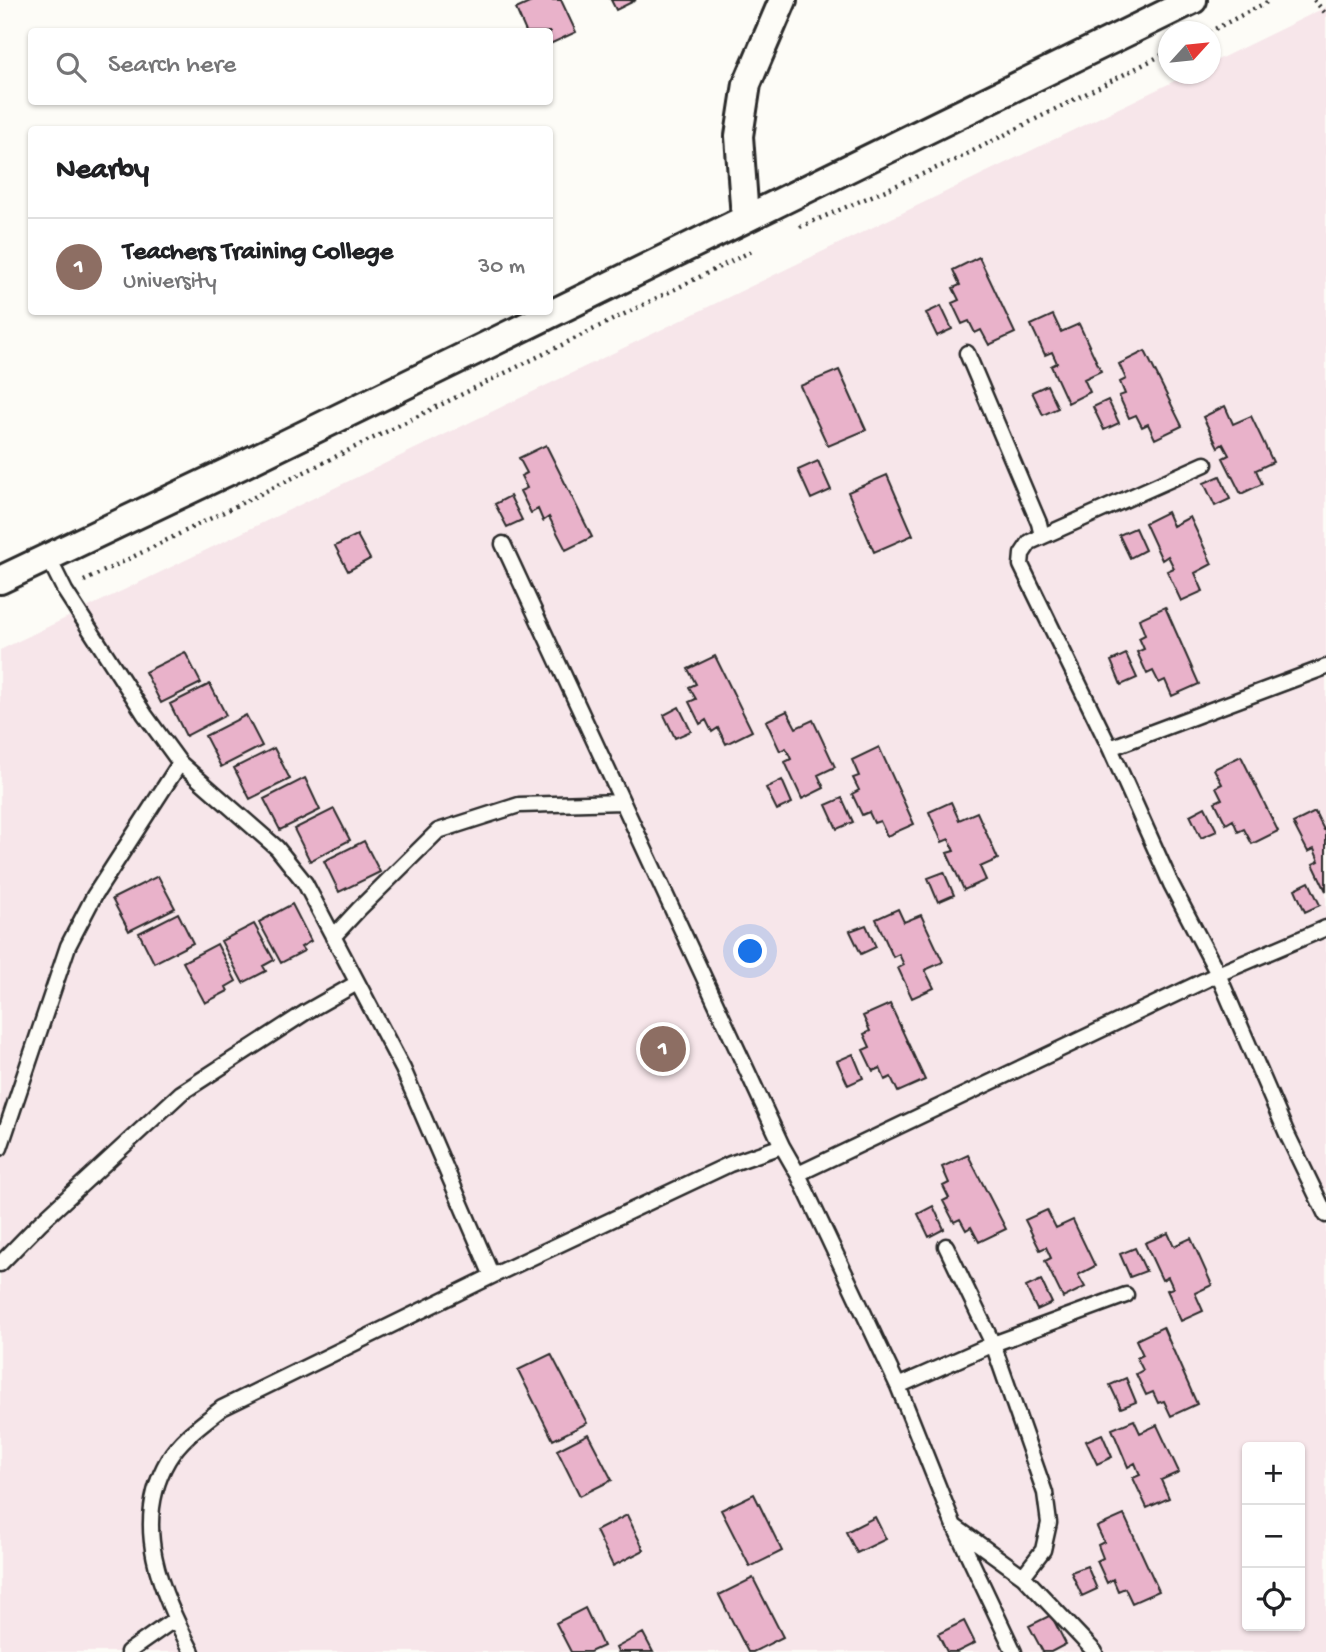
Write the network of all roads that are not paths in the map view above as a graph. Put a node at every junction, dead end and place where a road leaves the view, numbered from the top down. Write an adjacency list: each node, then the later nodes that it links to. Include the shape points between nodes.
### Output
1 (783, 0): 3 (street, via 747,84 738,136)
2 (1193, 0): 3 (street)
3 (746, 218): 4 (street)
4 (553, 313)
5 (548, 315): 10 (street)
6 (967, 353): 8 (lane)
7 (1205, 464): 8 (lane)
8 (1042, 536): 13 (lane, via 1030,542 1021,565)
9 (503, 544): 15 (lane)
10 (48, 557): 11 (street); 14 (lane, via 65,591)
11 (0, 580)
12 (1326, 667): 13 (lane)
13 (1110, 748): 18 (lane, via 1171,884)
14 (180, 763): 17 (lane, via 277,848 305,883); 21 (lane, via 94,896 68,946)
15 (622, 802): 17 (lane, via 519,805 438,831); 20 (lane)
16 (1326, 928): 18 (lane)
17 (333, 937): 19 (lane)
18 (1218, 974): 22 (lane); 23 (lane)
19 (357, 983): 25 (lane, via 181,1093); 26 (lane, via 403,1069)
20 (782, 1146): 22 (lane); 26 (lane, via 730,1164)
21 (0, 1148)
22 (798, 1174): 29 (lane)
23 (1326, 1215)
24 (946, 1246): 28 (lane)
25 (0, 1264)
26 (492, 1276): 32 (lane, via 222,1408 191,1432 169,1458 153,1494 150,1518 154,1562)
27 (1126, 1295): 28 (lane)
28 (993, 1344): 29 (lane); 31 (lane, via 1045,1493 1049,1523 1043,1550)
29 (898, 1386): 30 (lane)
30 (954, 1526): 31 (lane); 35 (lane)
31 (1023, 1576): 36 (lane)
32 (175, 1619): 33 (lane); 34 (lane)
33 (128, 1652)
34 (192, 1652)
35 (1014, 1652)
36 (1095, 1652)

